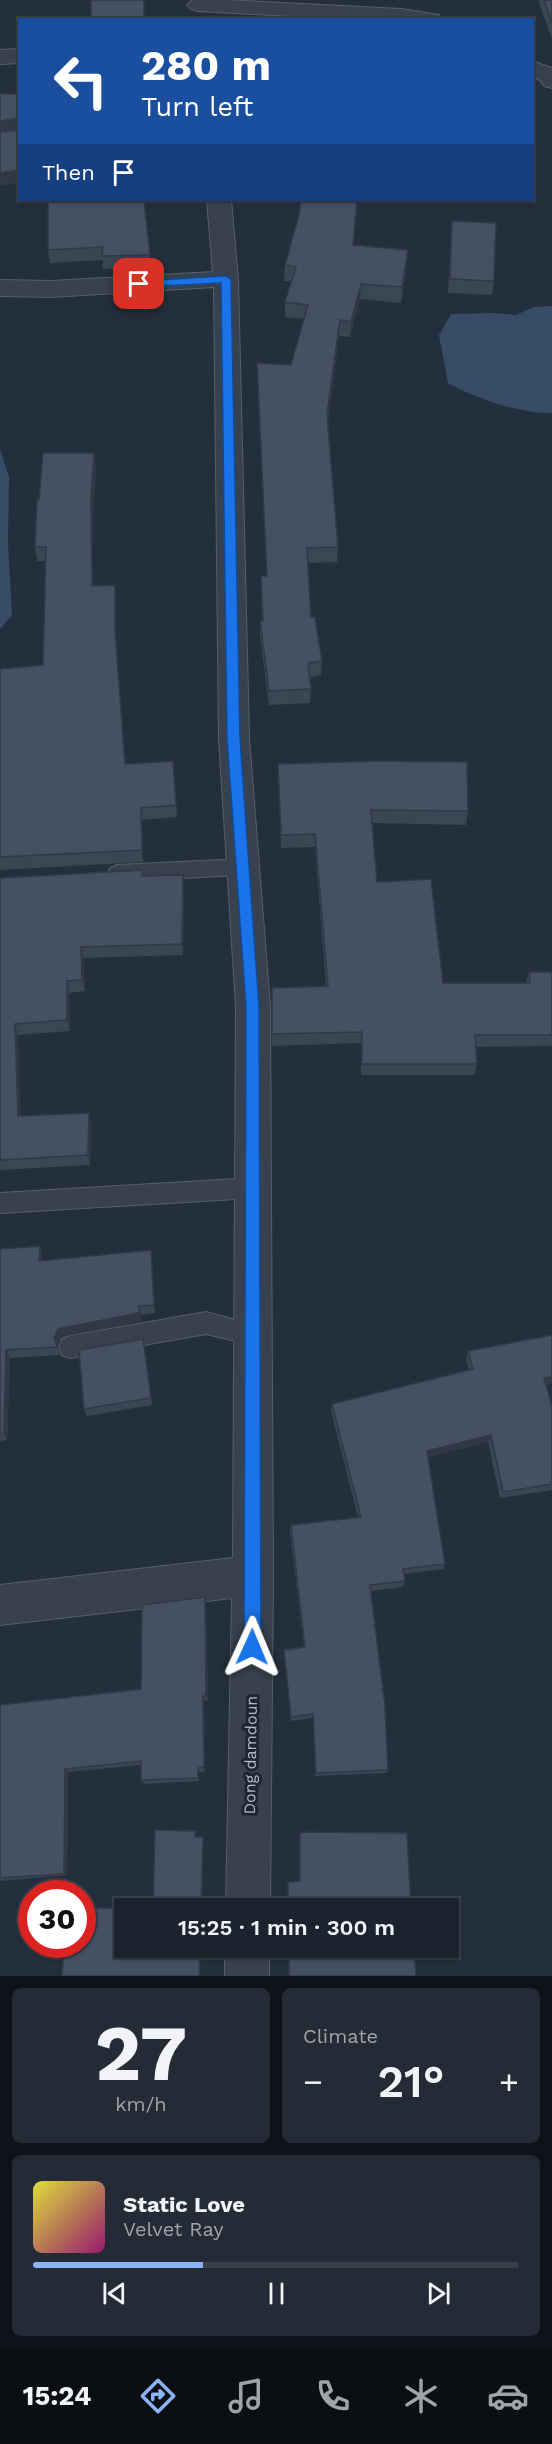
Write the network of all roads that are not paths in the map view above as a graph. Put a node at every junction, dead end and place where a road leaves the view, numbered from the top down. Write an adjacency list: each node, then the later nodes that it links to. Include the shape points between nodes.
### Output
1 (199, 8): 2 (street)
2 (419, 18)
3 (18, 56): 4 (street)
4 (0, 57)
5 (534, 68): 6 (street, via 550,75)
6 (552, 81)
7 (219, 201): 8 (street, Dong damdoun)
8 (226, 279): 9 (street, via 51,289); 10 (street, Dong damdoun, via 234,738)
9 (0, 288)
10 (243, 867): 11 (lane); 12 (street, Dong damdoun, via 253,1007)
11 (104, 874)
12 (253, 1188): 13 (lane); 14 (street, Dong damdoun)
13 (0, 1203)
14 (253, 1334): 15 (lane, via 206,1323); 16 (street, Dong damdoun)
15 (70, 1347)
16 (253, 1576): 17 (street); 18 (street, Dong damdoun)
17 (0, 1605)
18 (248, 1898)
19 (247, 1958): 20 (street)
20 (247, 1976)

